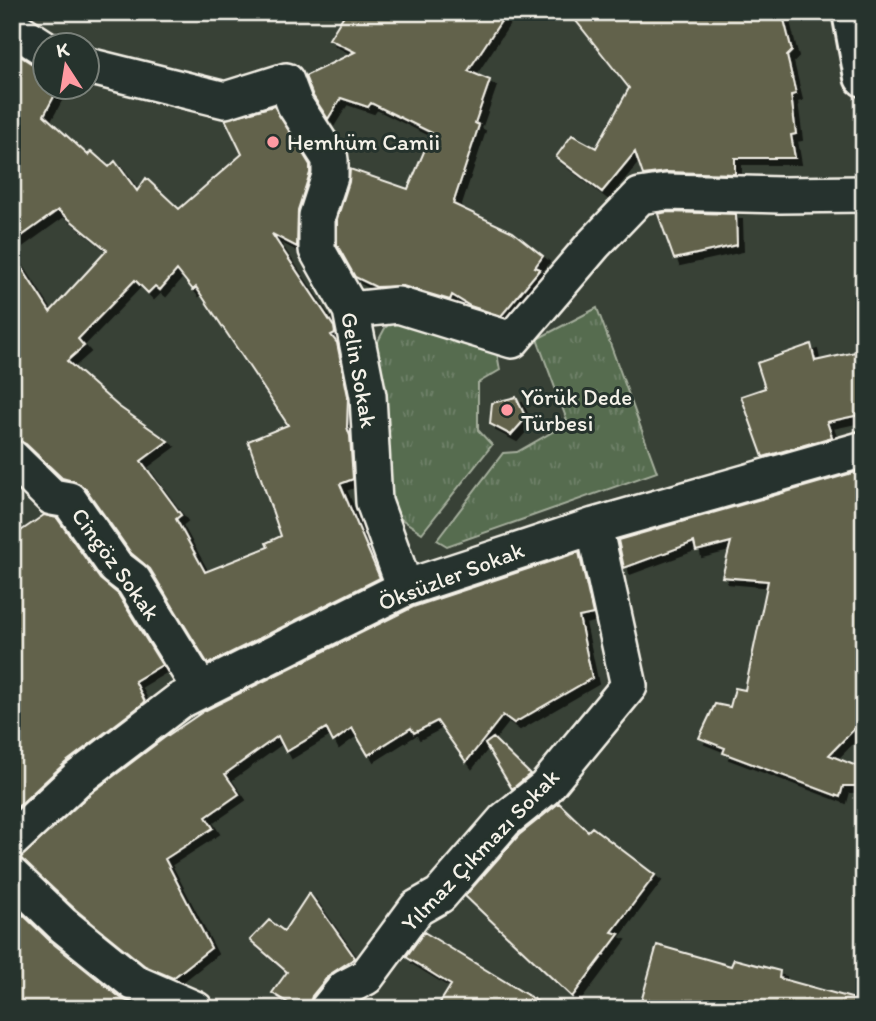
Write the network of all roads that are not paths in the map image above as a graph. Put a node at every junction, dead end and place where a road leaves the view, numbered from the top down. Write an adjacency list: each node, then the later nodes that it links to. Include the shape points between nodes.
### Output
1 (852, 12): 5 (main road)
2 (12, 27): 3 (street)
3 (32, 40)
4 (102, 69): 7 (street, Gelin Sokak, via 225,100 286,81 330,159 330,176 317,216 317,250)
5 (864, 77)
6 (864, 194): 7 (street, via 666,192 640,197 512,340 398,305)
7 (351, 310): 11 (street, Gelin Sokak, via 368,396 374,502)
8 (864, 449): 10 (street, Öksüzler Sokak)
9 (12, 458): 12 (street, Cingöz Sokak, via 52,497 69,500 116,567 132,580)
10 (594, 526): 11 (street, Öksüzler Sokak); 16 (street, Yılmaz Çıkmazı Sokak, via 629,686 545,788 505,820 440,895 417,908 366,977 345,988)
11 (405, 588): 12 (street, Öksüzler Sokak)
12 (201, 690): 13 (street, Öksüzler Sokak, via 179,701 78,779)
13 (12, 840)
14 (12, 876): 15 (street, via 135,983)
15 (195, 1009)
16 (328, 1009)

